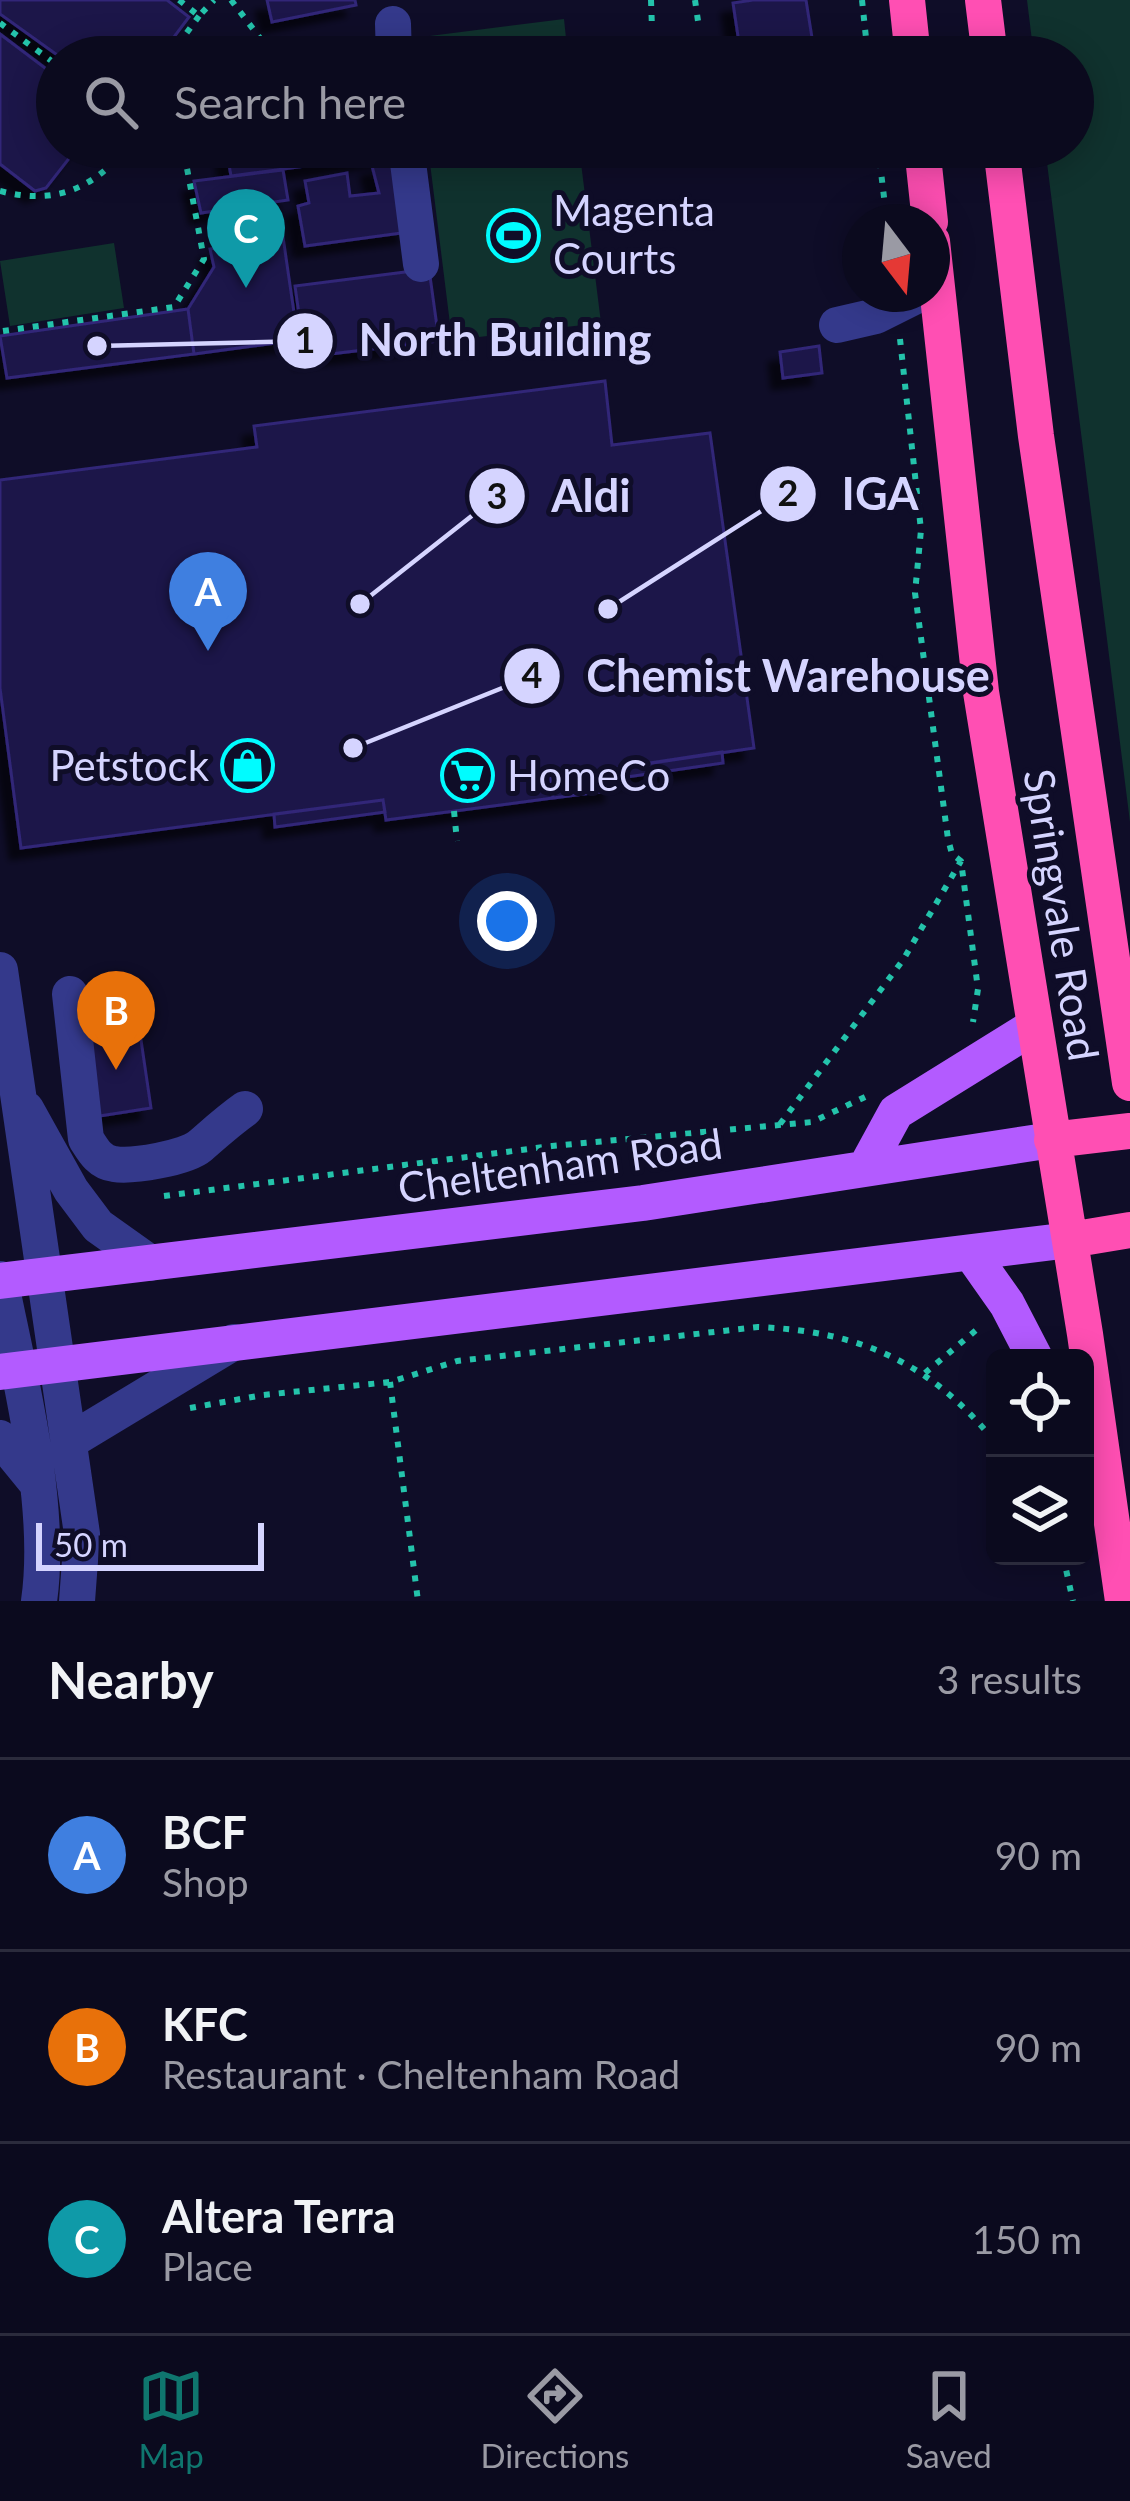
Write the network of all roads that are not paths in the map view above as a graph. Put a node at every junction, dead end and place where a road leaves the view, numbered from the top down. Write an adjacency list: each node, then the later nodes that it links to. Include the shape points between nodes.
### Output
1 (908, 0): 3 (highway)
2 (983, 0): 4 (highway)
3 (911, 36)
4 (987, 36)
5 (409, 168): 9 (street)
6 (924, 168): 8 (highway)
7 (1004, 168): 13 (highway, Springvale Road)
8 (928, 204)
9 (421, 264)
10 (873, 312): 12 (street)
11 (924, 312): 17 (highway, Springvale Road)
12 (837, 326)
13 (1102, 909): 14 (highway); 18 (highway, Springvale Road)
14 (1130, 938)
15 (0, 970): 19 (street)
16 (70, 994): 20 (street, via 86,1139 97,1156 113,1164 179,1157)
17 (1033, 1027): 22 (highway, Springvale Road); 23 (main road, via 896,1112)
18 (1130, 1084)
19 (15, 1091): 27 (street, via 98,1226); 28 (street)
20 (245, 1109)
21 (1130, 1131): 22 (highway, Cheltenham Road)
22 (1052, 1140): 23 (main road, Cheltenham Road); 25 (highway, Springvale Road)
23 (866, 1167): 27 (main road, Cheltenham Road, via 643,1203)
24 (1130, 1231): 25 (highway)
25 (1070, 1240): 26 (main road); 38 (highway, Springvale Road)
26 (971, 1252): 30 (main road); 31 (main road)
27 (150, 1263): 28 (main road, Cheltenham Road)
28 (42, 1276): 29 (main road, Cheltenham Road); 32 (street)
29 (0, 1280): 33 (street)
30 (234, 1342): 32 (main road); 35 (street)
31 (1030, 1349)
32 (56, 1364): 33 (main road); 35 (street)
33 (9, 1371): 37 (street)
34 (0, 1438): 37 (street)
35 (70, 1442): 40 (street, via 82,1534)
36 (1088, 1457): 38 (main road)
37 (35, 1481): 39 (street)
38 (1107, 1494): 41 (highway, Springvale Road)
39 (39, 1601)
40 (77, 1601)
41 (1124, 1601)

